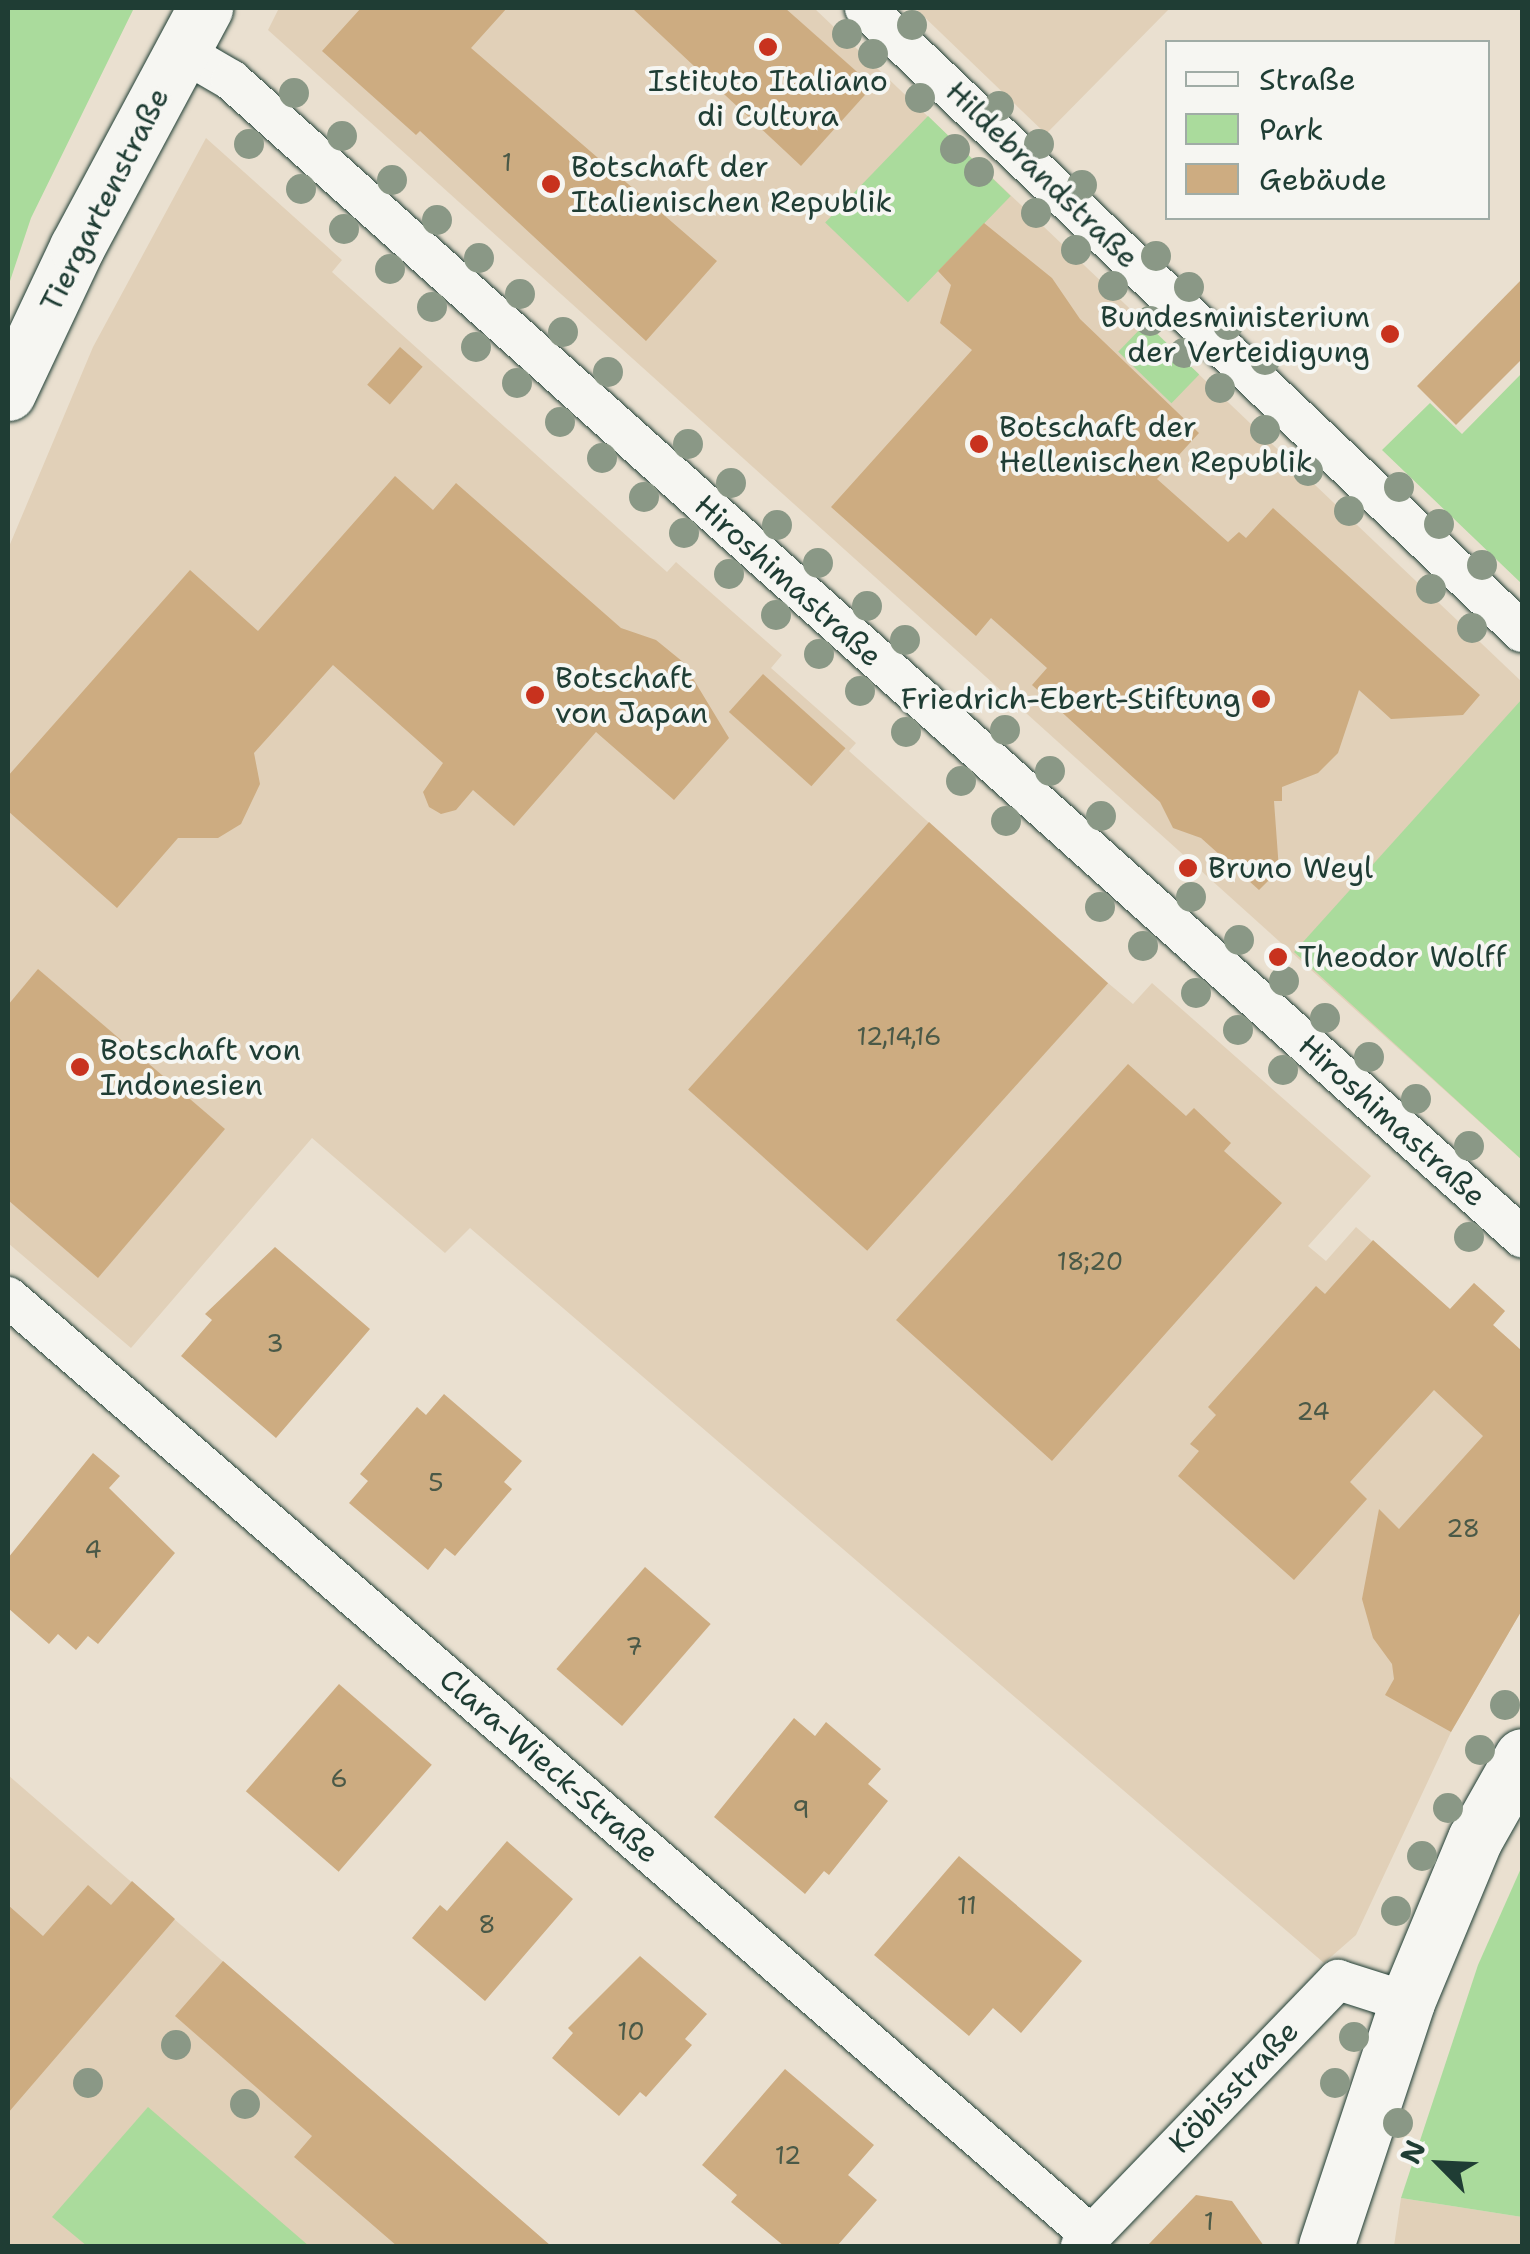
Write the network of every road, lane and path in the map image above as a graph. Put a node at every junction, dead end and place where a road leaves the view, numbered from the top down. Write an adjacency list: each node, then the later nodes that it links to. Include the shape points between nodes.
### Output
1 (865, 8): 4 (street, Hildebrandstraße)
2 (194, 30): 3 (main road, Tiergartenstraße, via 77,247); 5 (street, Hiroshimastraße, via 231,80)
3 (8, 393)
4 (1522, 632)
5 (1522, 1237)
6 (8, 1297): 9 (street, Clara-Wieck-Straße)
7 (1522, 1756): 8 (main road, via 1475,1838)
8 (1407, 2002): 9 (street, Köbisstraße, via 1338,1980); 10 (main road)
9 (1086, 2241)
10 (1326, 2246)

